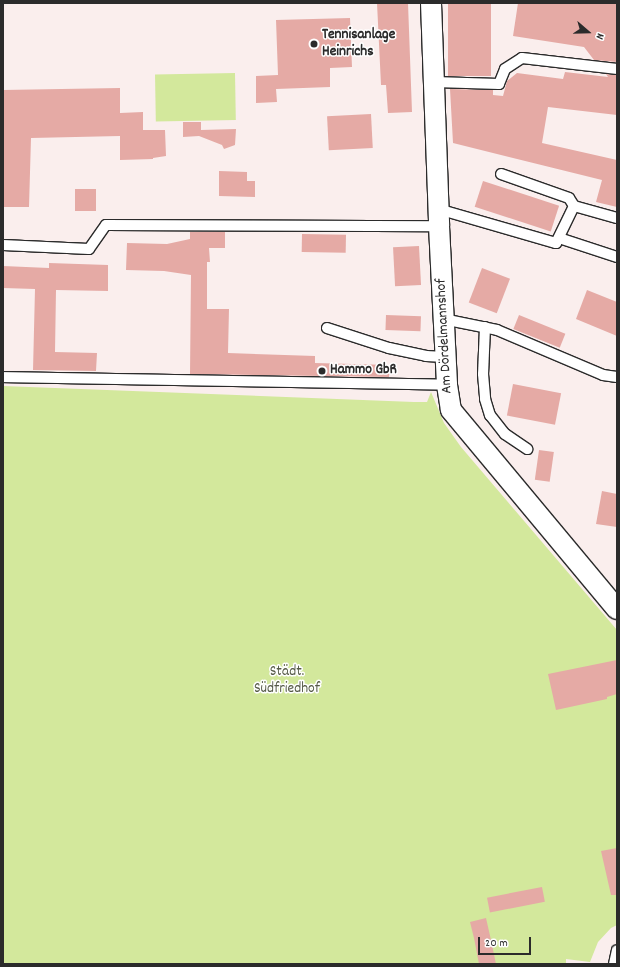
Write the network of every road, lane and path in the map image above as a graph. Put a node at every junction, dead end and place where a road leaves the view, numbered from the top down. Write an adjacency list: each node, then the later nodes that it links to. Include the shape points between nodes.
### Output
1 (431, 3): 3 (street, Am Dördelmannshof)
2 (617, 69): 3 (lane, via 522,58 505,69 499,84)
3 (434, 82): 6 (street, Am Dördelmannshof)
4 (501, 174): 5 (lane, via 569,198)
5 (574, 206): 7 (lane); 8 (lane)
6 (438, 218): 8 (lane, via 556,243); 9 (lane, via 106,225 89,248); 11 (street, Am Dördelmannshof)
7 (617, 218)
8 (559, 238): 10 (lane)
9 (3, 245)
10 (617, 257)
11 (443, 319): 12 (lane); 14 (street, Am Dördelmannshof)
12 (485, 327): 16 (lane, via 498,330 603,375); 18 (lane, via 483,380 490,415 505,434)
13 (327, 328): 14 (lane, via 389,348 426,356)
14 (445, 357): 17 (street, Am Dördelmannshof)
15 (3, 377): 17 (lane)
16 (617, 377)
17 (447, 385): 19 (street, Am Dördelmannshof, via 451,410 458,420)
18 (527, 449)
19 (617, 609)
20 (617, 950): 21 (lane)
21 (614, 964)

